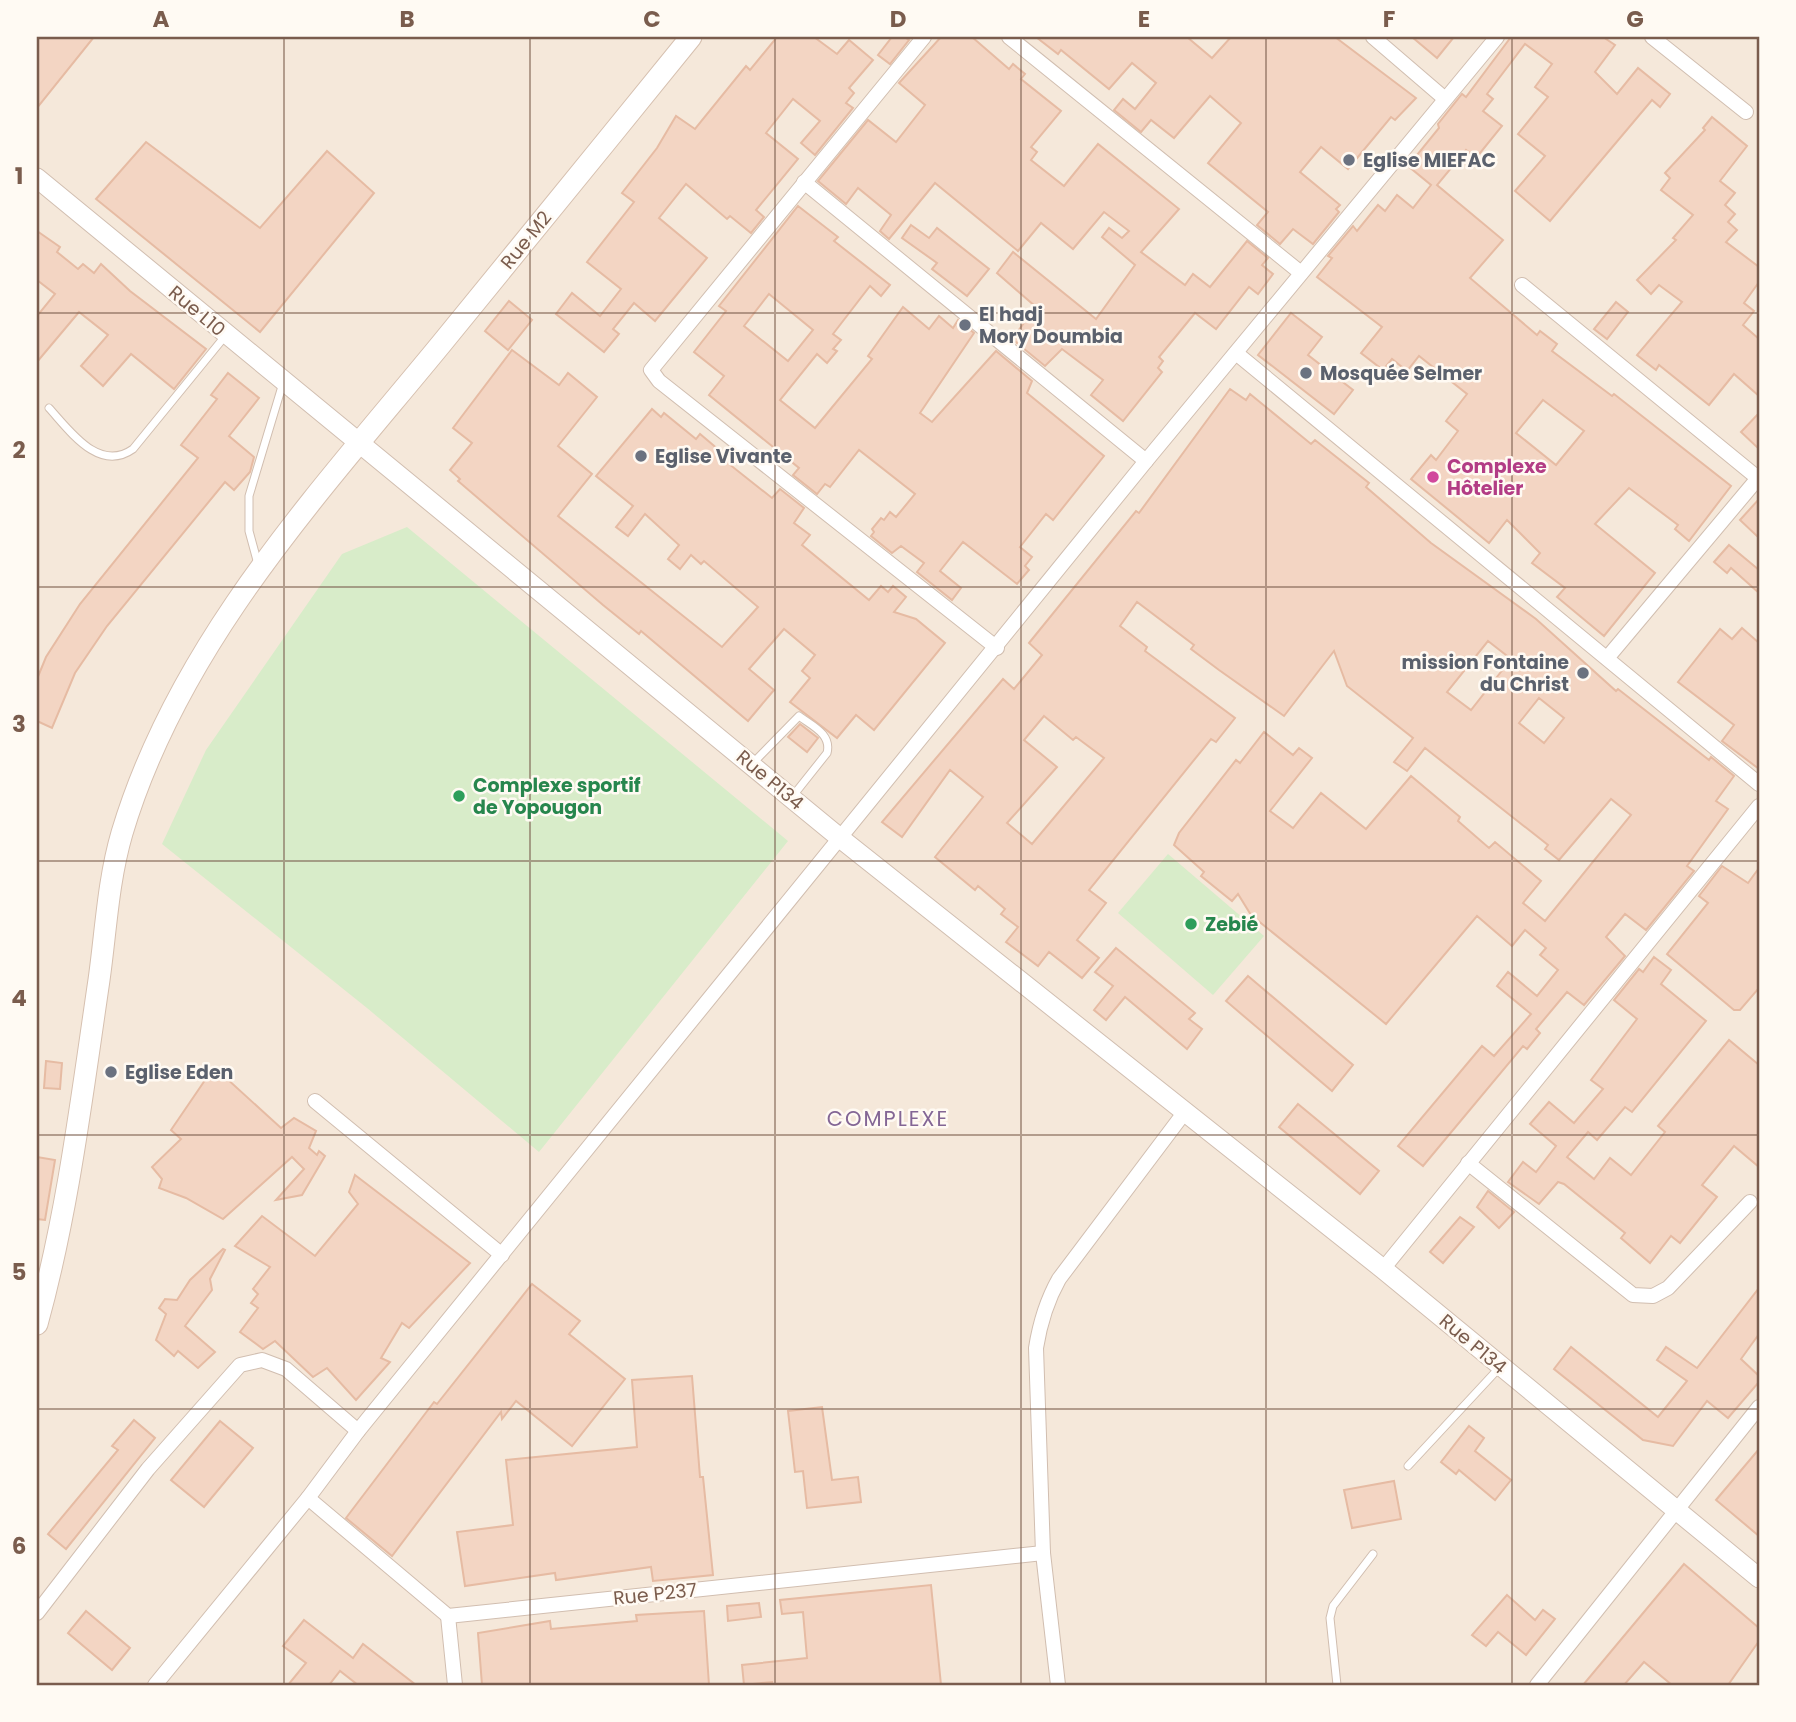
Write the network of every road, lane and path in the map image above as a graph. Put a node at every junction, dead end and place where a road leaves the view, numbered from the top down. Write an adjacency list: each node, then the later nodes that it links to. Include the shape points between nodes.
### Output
1 (691, 37): 17 (main road, Rue M2)
2 (925, 37): 10 (street)
3 (1009, 37): 11 (street)
4 (1373, 37): 7 (street)
5 (1497, 37): 7 (street)
6 (1652, 37): 8 (street)
7 (1444, 98): 11 (street)
8 (1746, 112)
9 (37, 178): 13 (street, Rue L10)
10 (804, 182): 18 (street); 21 (street, via 651,370 659,381)
11 (1301, 272): 14 (street)
12 (1522, 285): 19 (street)
13 (226, 335): 15 (street, Rue L10); 16 (lane, via 123,456 108,457 84,446)
14 (1236, 353): 18 (street); 22 (street)
15 (283, 382): 17 (street, Rue L10); 20 (lane, via 249,496 249,531)
16 (49, 408)
17 (360, 443): 20 (main road, Rue M2); 23 (street, Rue P134)
18 (1146, 461): 21 (street)
19 (1759, 478): 22 (street)
20 (259, 566): 34 (main road, Rue M2, via 187,682 122,833 109,890 56,1256)
21 (997, 648): 27 (street)
22 (1608, 657): 24 (street)
23 (752, 765): 25 (street, Rue P134); 25 (lane, via 799,716 824,734 827,753)
24 (1759, 784)
25 (792, 798): 27 (street, Rue P134)
26 (1759, 806): 30 (street)
27 (841, 838): 29 (street, Rue P134); 32 (street)
28 (315, 1101): 32 (street)
29 (1184, 1113): 33 (street, Rue P134); 41 (street, via 1046,1301 1036,1348)
30 (1468, 1163): 31 (street, via 1633,1294 1653,1296 1668,1288); 33 (street)
31 (1750, 1202)
32 (502, 1255): 37 (street)
33 (1382, 1269): 35 (street, Rue P134)
34 (37, 1324)
35 (1500, 1367): 38 (lane); 40 (street, Rue P134)
36 (1759, 1407): 40 (street)
37 (358, 1430): 39 (street); 44 (street, via 286,1369 262,1360 240,1365 148,1469)
38 (1408, 1466)
39 (308, 1498): 45 (street); 46 (street)
40 (1675, 1510): 43 (street, Rue P134); 50 (street)
41 (1043, 1553): 45 (street, Rue P237); 48 (street)
42 (1373, 1554): 49 (lane, via 1333,1606)
43 (1759, 1578)
44 (37, 1613)
45 (448, 1616): 47 (street)
46 (155, 1685)
47 (455, 1685)
48 (1058, 1685)
49 (1338, 1685)
50 (1537, 1685)

